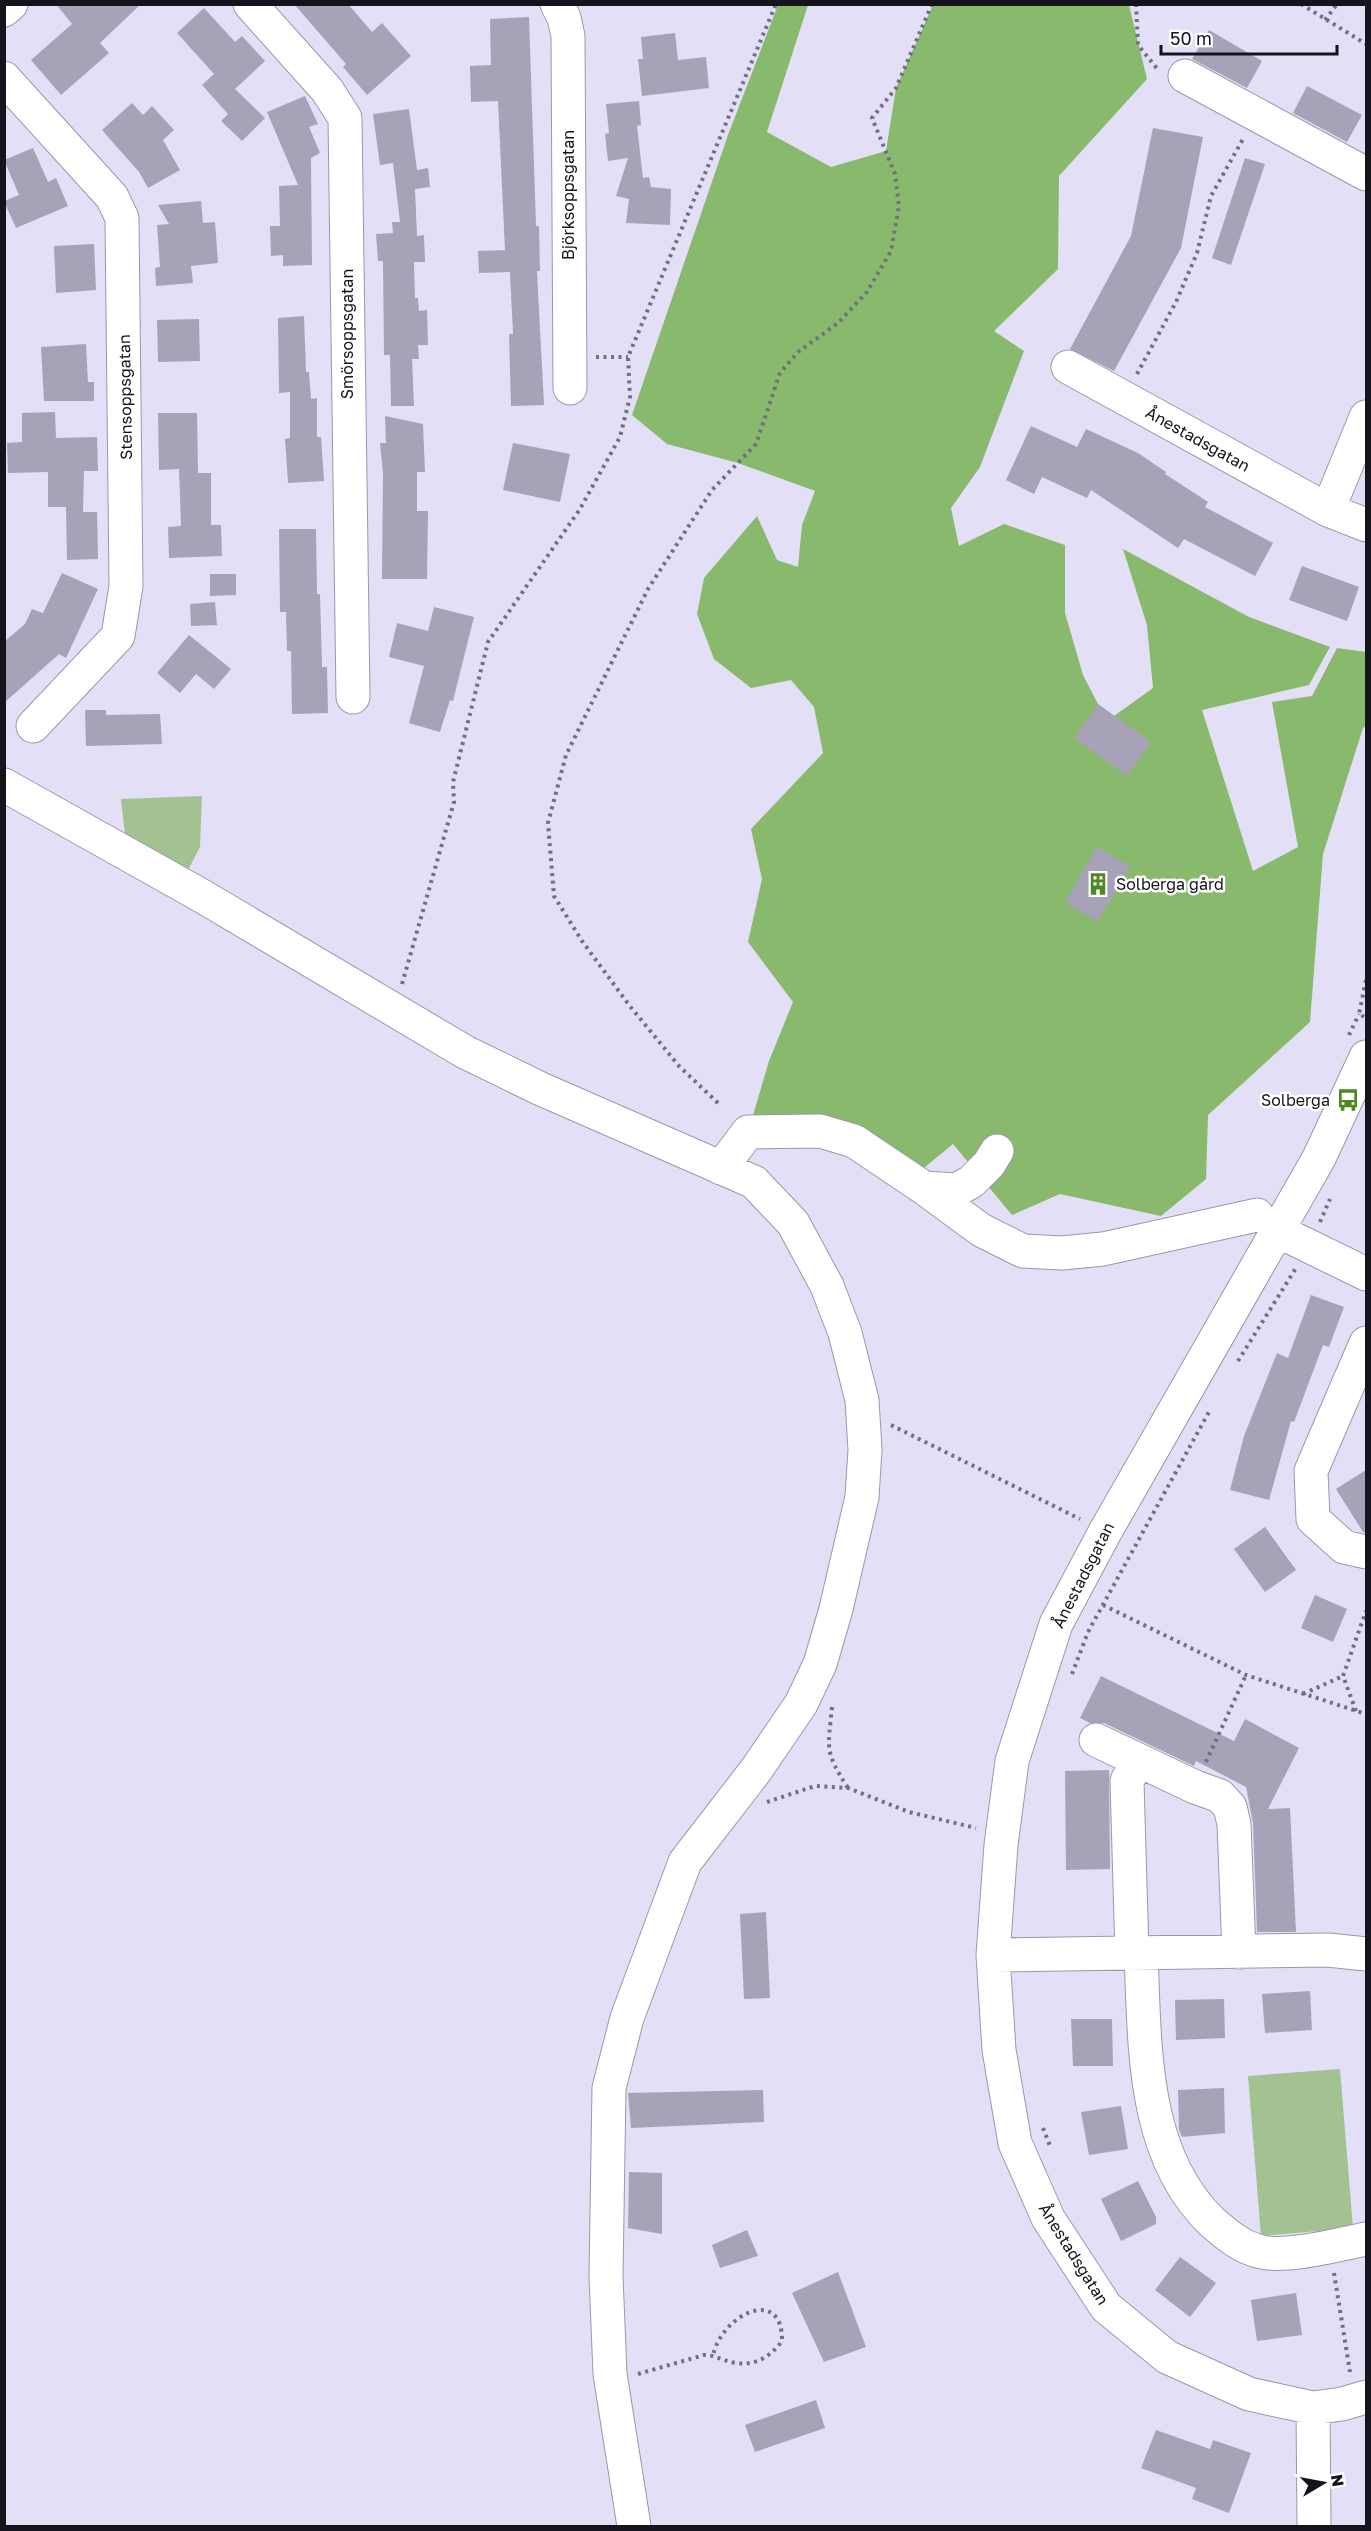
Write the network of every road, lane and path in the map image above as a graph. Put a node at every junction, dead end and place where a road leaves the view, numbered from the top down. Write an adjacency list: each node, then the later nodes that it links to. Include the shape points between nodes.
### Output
1 (11, 4): 9 (street)
2 (250, 4): 22 (street, Smörsoppsgatan, via 327,90 345,118)
3 (557, 4): 17 (street, Björksoppsgatan, via 568,36)
4 (776, 4): 26 (path, via 628,357 630,396 620,437 580,510 488,642 453,782 454,802)
5 (932, 4): 29 (path, via 896,88 872,118 895,174 899,206 891,251 867,292 838,323 798,352 780,373 756,444 712,490 648,589 566,755 548,823 554,896 629,1005 680,1066)
6 (1136, 4): 12 (path, via 1138,45 1158,71)
7 (1301, 4): 10 (path)
8 (1336, 4): 10 (path)
9 (4, 10)
10 (1325, 20): 11 (path)
11 (1366, 44)
12 (1185, 76): 14 (street)
13 (4, 78): 23 (street, Stensoppsgatan, via 112,197 122,218 126,586 118,636)
14 (1258, 116): 15 (street); 18 (path, via 1211,196 1197,253)
15 (1366, 174)
16 (1068, 367): 18 (street, Ånestadsgatan)
17 (570, 388)
18 (1125, 399): 20 (street, Ånestadsgatan)
19 (1366, 417): 20 (street)
20 (1328, 510): 21 (street, Ånestadsgatan)
21 (1366, 525)
22 (353, 698)
23 (33, 726)
24 (4, 785): 26 (street)
25 (1366, 980): 27 (path, via 1359,1014)
26 (395, 1010): 31 (street, via 465,1052 541,1089)
27 (1366, 1018)
28 (1366, 1057): 33 (street, Ånestadsgatan, via 1324,1148)
29 (718, 1103)
30 (997, 1151): 32 (street, via 971,1182 956,1190)
31 (721, 1167): 32 (street, via 748,1132 820,1131 854,1141); 36 (street, via 754,1182 793,1224 827,1286 845,1333)
32 (924, 1188): 33 (street, via 981,1230 1023,1251 1103,1249)
33 (1268, 1223): 34 (street); 37 (street, Ånestadsgatan)
34 (1366, 1274)
35 (1366, 1343): 38 (street, via 1311,1471 1313,1519 1344,1547)
36 (862, 1411): 37 (path); 60 (street, via 862,1497 820,1664 801,1704 756,1770 685,1862 622,2038 609,2088 606,2276)
37 (1105, 1532): 52 (street, Ånestadsgatan, via 1056,1624 1012,1761)
38 (1366, 1552)
39 (1103, 1605): 41 (path)
40 (1366, 1611): 42 (path)
41 (1246, 1676): 43 (path); 49 (path)
42 (1343, 1676): 43 (path); 45 (path)
43 (1303, 1694): 45 (path)
44 (832, 1704): 50 (path, via 827,1746)
45 (1356, 1711): 46 (path)
46 (1366, 1714)
47 (1096, 1740): 48 (street)
48 (1144, 1763): 49 (street); 54 (street, via 1132,1770 1127,1781)
49 (1195, 1787): 53 (street, via 1220,1796 1230,1807)
50 (848, 1788): 51 (path, via 815,1786); 52 (path, via 909,1812)
51 (765, 1802)
52 (1002, 1832): 56 (street, Ånestadsgatan)
53 (1239, 1952): 54 (street); 55 (street, via 1328,1950)
54 (1137, 1954): 56 (street); 58 (street, via 1146,2066 1155,2116 1176,2173 1199,2209 1247,2248 1265,2253)
55 (1366, 1954)
56 (993, 1955): 62 (street, Ånestadsgatan, via 999,2050 1015,2143 1048,2218 1106,2307 1167,2357 1249,2394)
57 (1366, 2239): 58 (street)
58 (1330, 2246): 61 (path)
59 (713, 2355): 59 (path, via 736,2363 764,2359 782,2341 777,2319 767,2311 755,2310 739,2317 722,2333); 60 (path, via 636,2375)
60 (610, 2374): 63 (street)
61 (1359, 2389): 62 (street, Ånestadsgatan, via 1342,2404)
62 (1313, 2408): 64 (street)
63 (634, 2526)
64 (1314, 2526)

